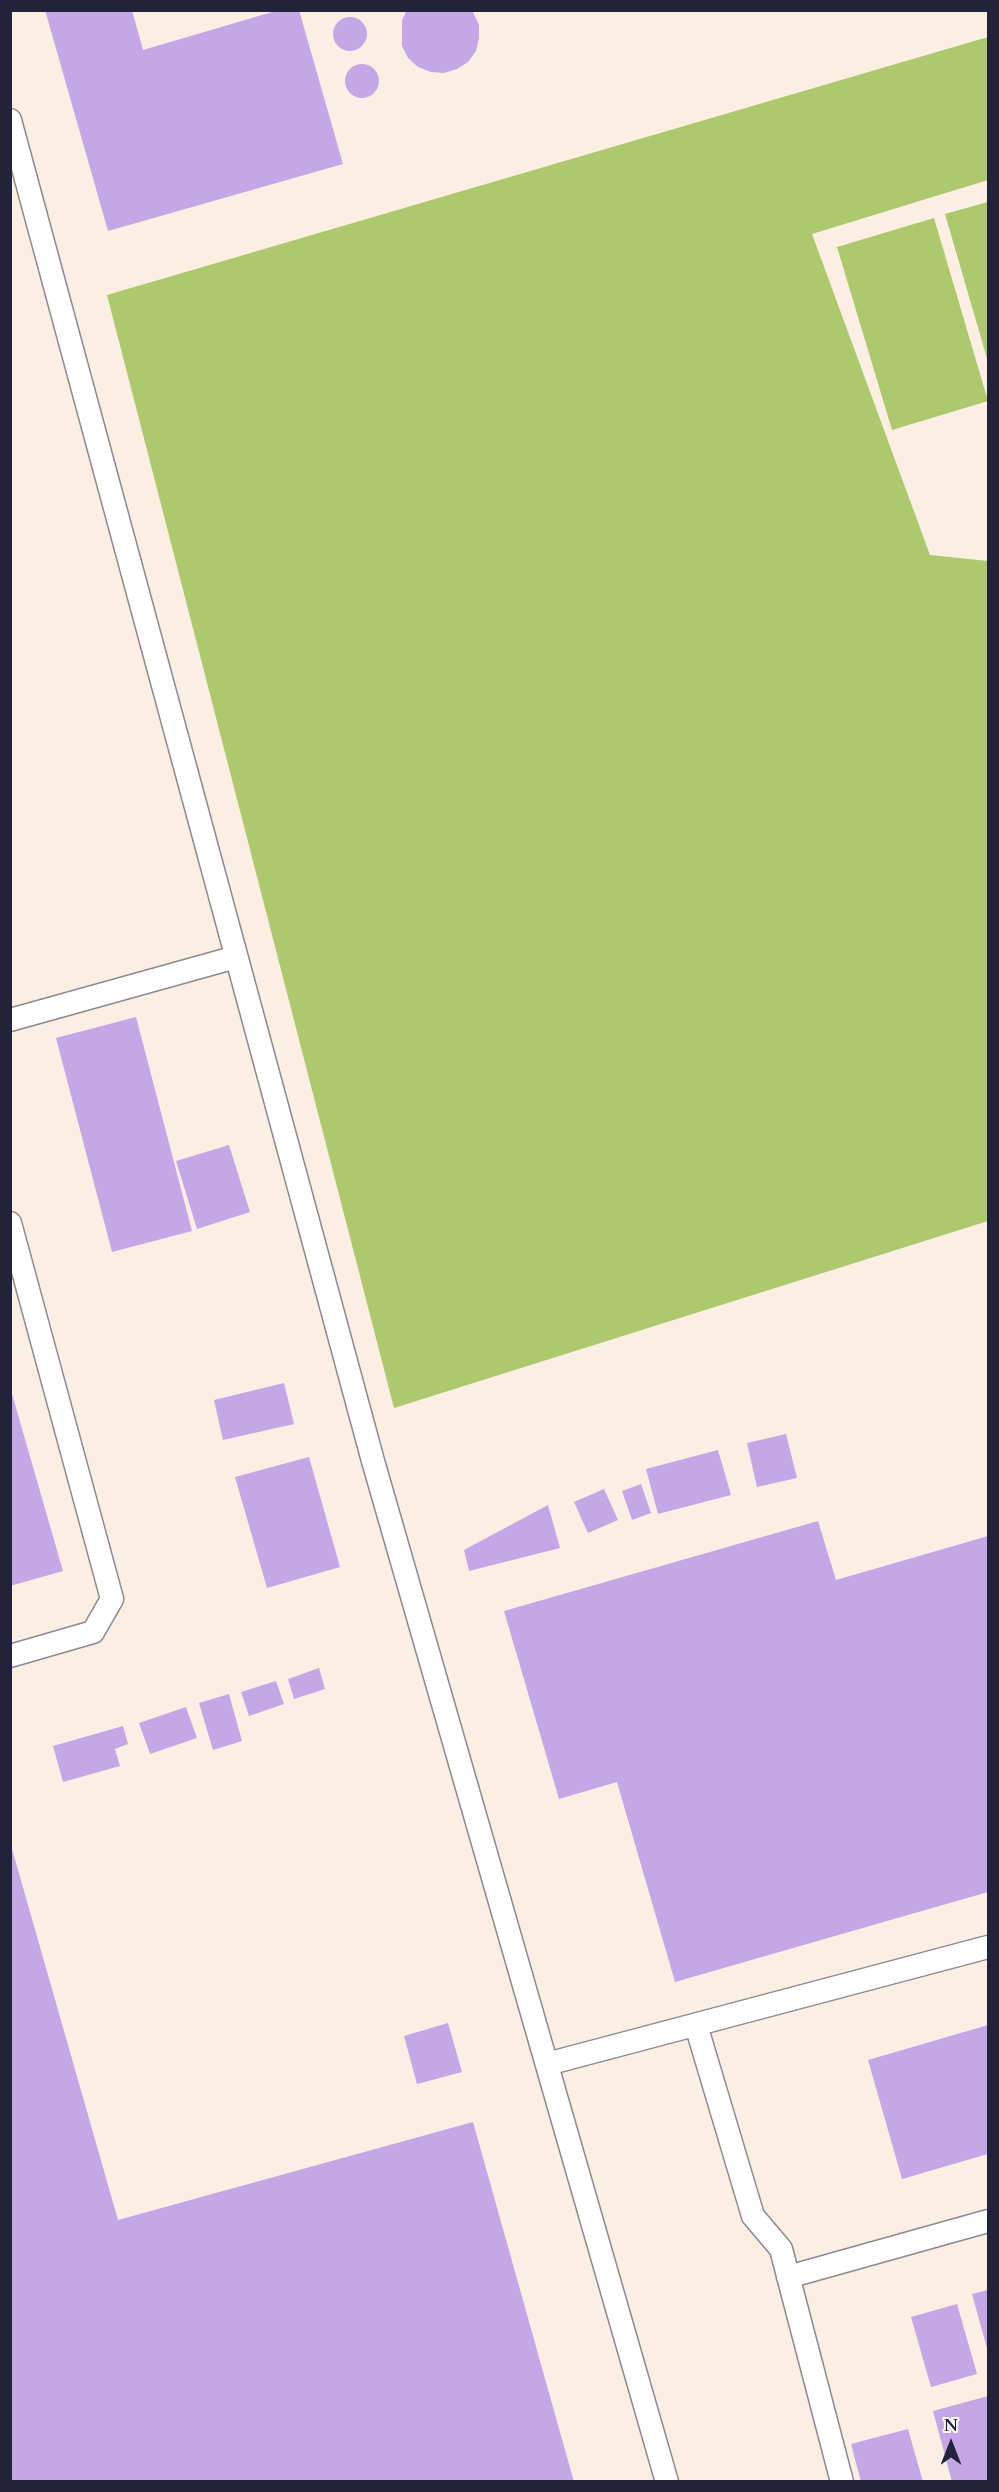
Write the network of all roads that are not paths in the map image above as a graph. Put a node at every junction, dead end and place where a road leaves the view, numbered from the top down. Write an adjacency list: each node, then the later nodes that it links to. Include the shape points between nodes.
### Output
1 (10, 120): 2 (lane)
2 (236, 957): 3 (lane); 8 (lane, via 373,1461)
3 (10, 1020)
4 (10, 1223): 5 (lane, via 112,1599 93,1632)
5 (10, 1656)
6 (988, 1947): 7 (lane)
7 (696, 2025): 8 (lane); 10 (lane, via 753,2216 781,2249)
8 (547, 2064): 11 (lane)
9 (988, 2221): 10 (lane)
10 (788, 2277): 12 (lane)
11 (667, 2481)
12 (843, 2481)

